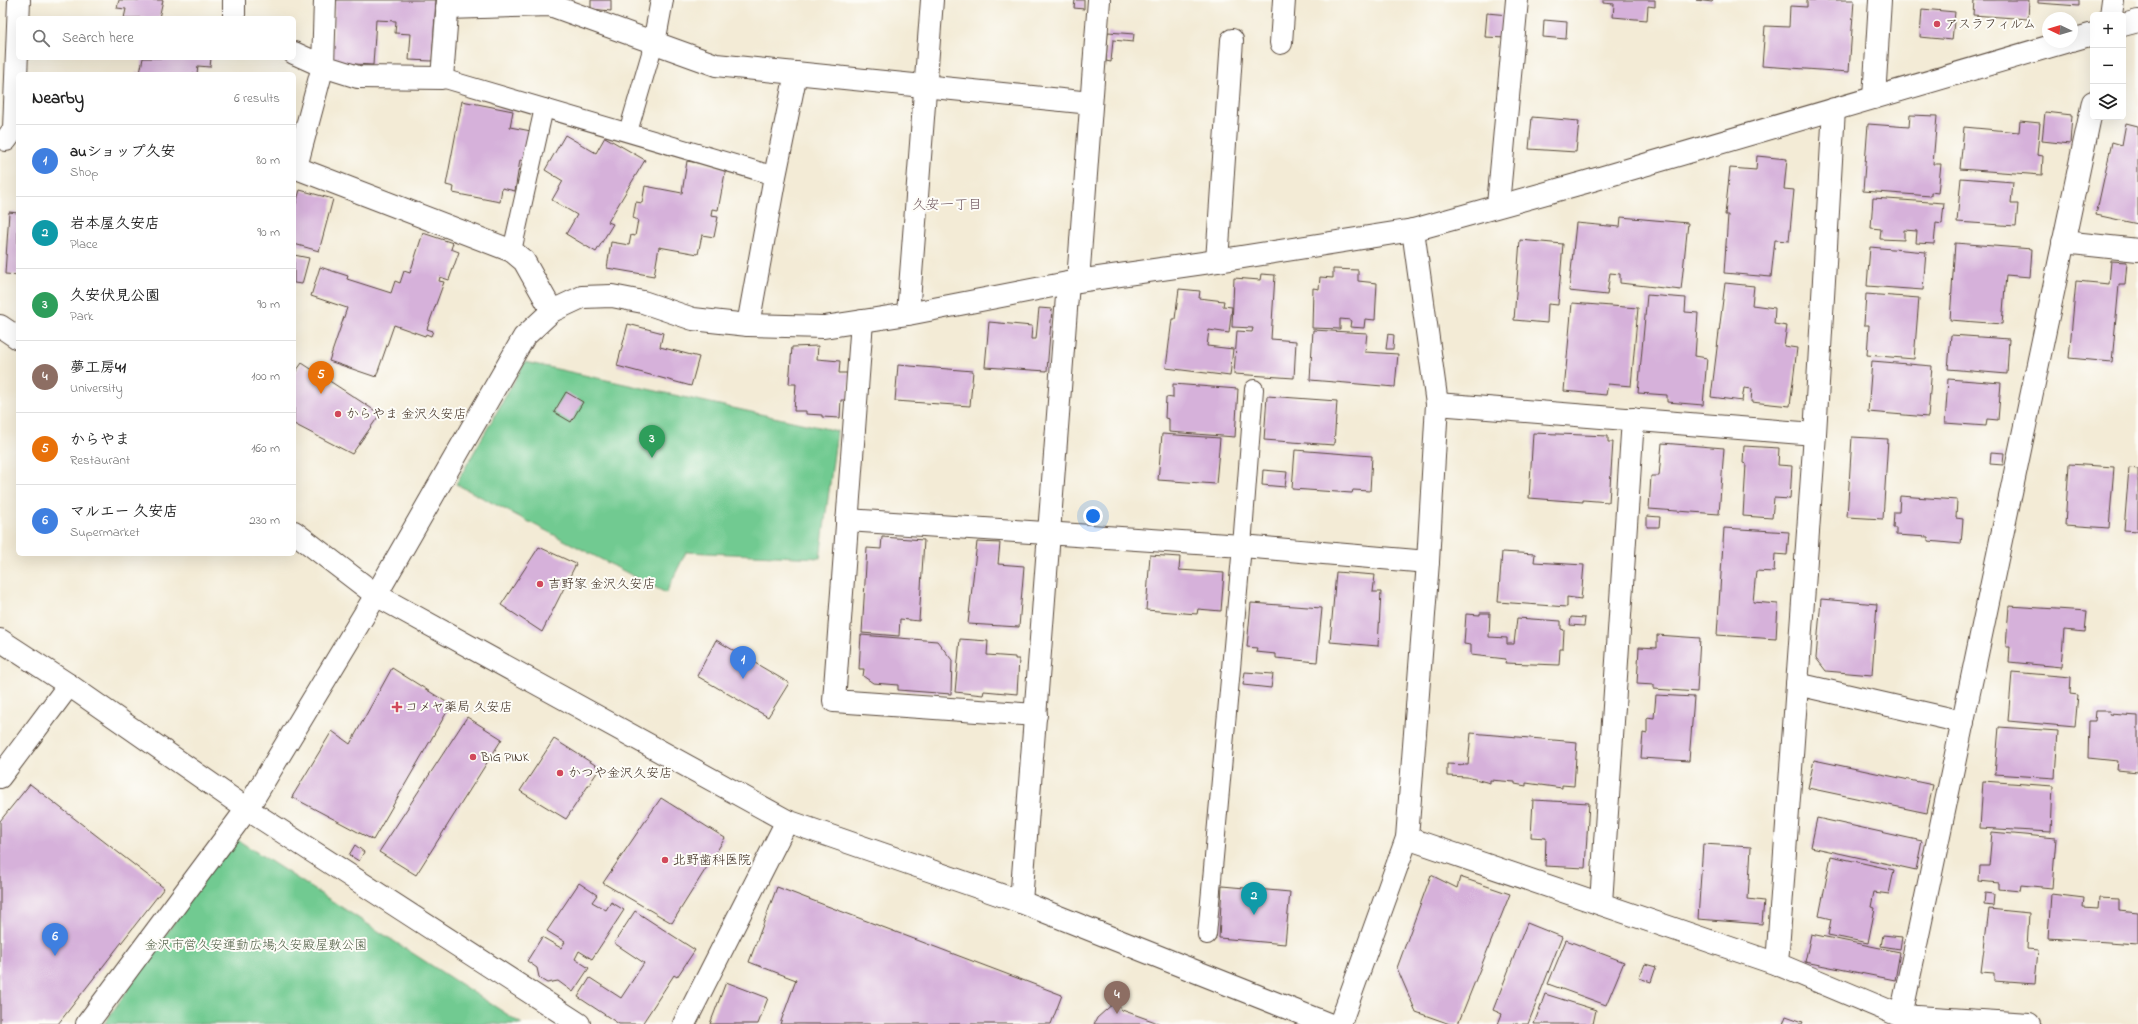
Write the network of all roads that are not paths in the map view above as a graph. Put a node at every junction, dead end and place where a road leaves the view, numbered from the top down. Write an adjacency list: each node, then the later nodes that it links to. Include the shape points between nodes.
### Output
1 (18, 0): 14 (street)
2 (234, 0): 15 (street)
3 (325, 0): 26 (street)
4 (662, 0): 21 (street)
5 (932, 0): 29 (street)
6 (1099, 0): 31 (street)
7 (1284, 0): 22 (street)
8 (1517, 0): 40 (street)
9 (1522, 0): 40 (street)
10 (1880, 0): 30 (street)
11 (2113, 0): 13 (street)
12 (447, 4): 21 (street, via 550,5); 28 (street)
13 (2111, 12)
14 (18, 16)
15 (234, 16)
16 (2138, 21): 17 (street)
17 (2126, 24)
18 (2090, 35): 19 (street)
19 (2078, 38)
20 (1232, 40): 45 (street)
21 (654, 43): 27 (street, via 716,65); 35 (lane)
22 (1281, 43)
23 (2045, 48): 30 (street)
24 (296, 54): 26 (street)
25 (16, 60): 36 (street, via 14,129 6,140)
26 (323, 66): 28 (street, via 358,77); 37 (street)
27 (796, 73): 29 (street); 39 (street)
28 (442, 78): 32 (lane)
29 (925, 86): 31 (street); 48 (street)
30 (1874, 98): 33 (street)
31 (1091, 103): 46 (street)
32 (544, 108): 35 (lane); 44 (lane)
33 (1834, 109): 40 (street); 56 (street)
34 (2090, 116): 42 (street)
35 (628, 132): 39 (lane)
36 (16, 141)
37 (296, 163)
38 (296, 167): 44 (street)
39 (775, 176): 50 (street)
40 (1503, 204): 41 (street)
41 (1413, 230): 45 (street); 54 (street)
42 (2063, 242): 43 (street); 67 (street)
43 (2138, 250)
44 (512, 251): 47 (street, via 524,261)
45 (1217, 261): 46 (street)
46 (1073, 282): 48 (street); 58 (street)
47 (552, 312): 50 (street, via 582,297 612,296 643,302 694,319); 62 (street, via 524,337)
48 (908, 314): 49 (street)
49 (862, 321): 50 (street, via 824,327); 57 (street)
50 (748, 325)
51 (0, 326): 52 (street)
52 (16, 337)
53 (1254, 389): 60 (lane)
54 (1437, 404): 55 (street); 61 (street)
55 (1633, 419): 56 (street); 73 (street)
56 (1816, 434): 64 (street)
57 (847, 520): 58 (street); 66 (street, via 834,701)
58 (1049, 533): 60 (street); 66 (street)
59 (296, 534): 62 (street)
60 (1242, 546): 61 (street); 74 (lane)
61 (1428, 562): 71 (street)
62 (376, 596): 69 (street); 70 (street)
63 (0, 640): 65 (street)
64 (1797, 684): 67 (street); 75 (street)
65 (69, 685): 68 (street); 69 (street)
66 (1036, 715): 72 (street)
67 (1963, 722): 76 (street)
68 (0, 777)
69 (247, 809): 77 (street); 78 (street)
70 (787, 821): 72 (street); 79 (street)
71 (1407, 838): 73 (street); 81 (street)
72 (1021, 902): 80 (street)
73 (1601, 903): 75 (street)
74 (1207, 935)
75 (1777, 964): 76 (street)
76 (1901, 1016): 82 (street)
77 (87, 1024)
78 (579, 1024)
79 (684, 1024)
80 (1328, 1024)
81 (1340, 1024)
82 (2029, 1024)

